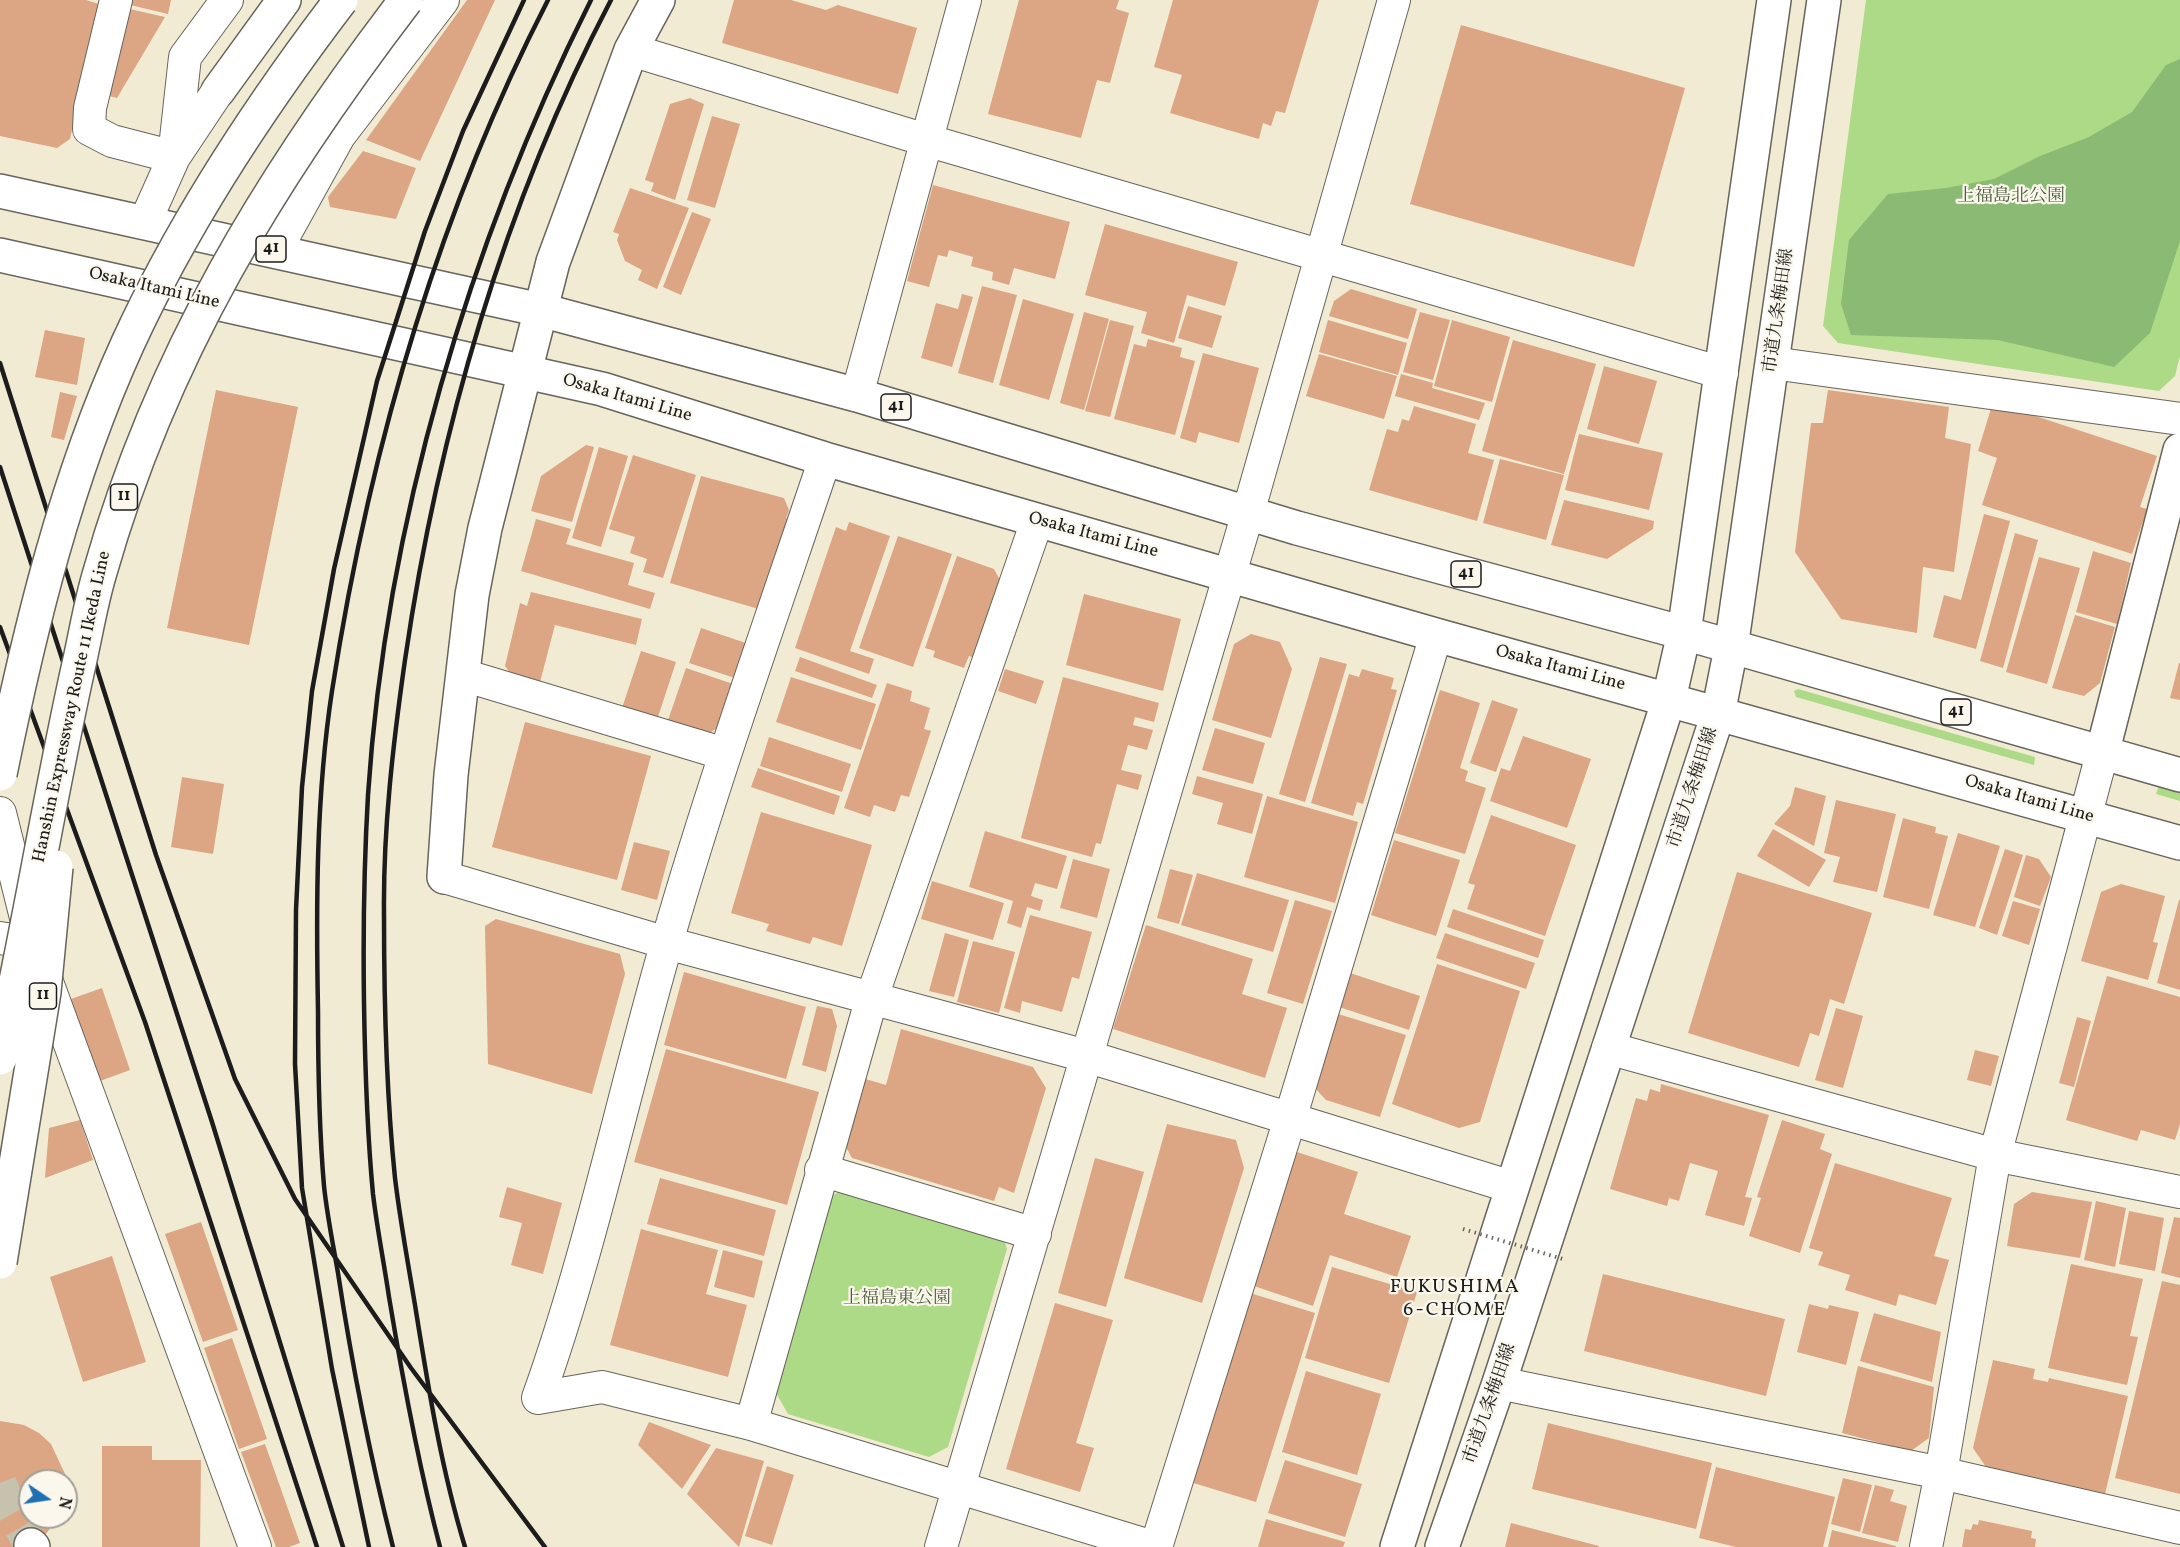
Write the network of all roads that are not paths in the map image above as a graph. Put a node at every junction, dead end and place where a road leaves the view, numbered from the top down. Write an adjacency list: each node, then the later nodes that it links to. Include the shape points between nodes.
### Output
1 (116, 0): 15 (street, via 90,108 89,129 112,141)
2 (227, 0): 15 (street, via 185,57)
3 (284, 0): 13 (main road)
4 (341, 0): 41 (main road, bridge, via 247,134 179,241 128,343 87,446 53,551)
5 (406, 0): 38 (main road, Hanshin Expressway Route 11 Ikeda Line / 11, bridge, via 289,161 225,268 176,364 134,466 99,573)
6 (443, 0): 18 (street, via 339,136)
7 (658, 0): 12 (main road)
8 (965, 0): 14 (street)
9 (1394, 0): 20 (street)
10 (1774, 0): 24 (main road)
11 (1824, 0): 22 (main road, 市道九条梅田線)
12 (631, 50): 14 (street); 21 (main road, via 554,262)
13 (218, 91): 15 (street)
14 (926, 140): 20 (street); 25 (street)
15 (174, 157): 17 (street)
16 (0, 191): 17 (main road, 41)
17 (145, 222): 18 (main road, 41)
18 (276, 250): 21 (main road, 41)
19 (0, 255): 23 (main road, Osaka Itami Line)
20 (1320, 256): 24 (street); 29 (street)
21 (541, 310): 23 (main road); 25 (main road, 41)
22 (1772, 363): 26 (street); 34 (main road, 市道九条梅田線)
23 (526, 372): 28 (main road, Osaka Itami Line, via 602,389); 35 (main road, via 485,528)
24 (1722, 373): 32 (main road)
25 (857, 395): 29 (main road, 41)
26 (2180, 419)
27 (2180, 450): 40 (main road)
28 (825, 459): 30 (main road, Osaka Itami Line); 39 (street)
29 (1248, 513): 31 (street); 32 (main road, 41)
30 (1037, 521): 31 (main road, Osaka Itami Line); 50 (street)
31 (1229, 574): 33 (main road, Osaka Itami Line); 52 (street)
32 (1684, 633): 34 (main road, 41); 36 (main road)
33 (1436, 635): 36 (main road, Osaka Itami Line); 54 (street)
34 (1731, 648): 37 (main road, 市道九条梅田線); 40 (main road, 41)
35 (462, 675): 39 (street); 46 (main road)
36 (1669, 699): 37 (main road, Osaka Itami Line); 57 (main road)
37 (1718, 714): 44 (main road, Osaka Itami Line); 51 (main road, 市道九条梅田線)
38 (65, 727): 53 (main road, Hanshin Expressway Route 11 Ikeda Line / 11, bridge); 60 (main road, 11, bridge, via 44,992)
39 (725, 753): 48 (street)
40 (2102, 754): 42 (main road, 41); 44 (street)
41 (0, 774)
42 (2180, 775)
43 (0, 813): 49 (street)
44 (2085, 815): 45 (main road, Osaka Itami Line); 55 (street)
45 (2180, 843)
46 (444, 877): 48 (street)
47 (0, 938): 49 (street)
48 (667, 943): 50 (street); 62 (street, via 562,1329 538,1398 602,1387)
49 (33, 944): 66 (street)
50 (872, 997): 52 (street); 56 (street)
51 (1608, 1048): 55 (street); 61 (main road, 市道九条梅田線)
52 (1086, 1056): 54 (street); 59 (street)
53 (0, 1058)
54 (1290, 1119): 57 (street); 68 (street)
55 (1995, 1155): 58 (street); 63 (street)
56 (821, 1170): 59 (street); 62 (street)
57 (1512, 1187): 69 (main road)
58 (2180, 1192)
59 (1035, 1234): 64 (street)
60 (0, 1262)
61 (1499, 1383): 63 (street); 70 (main road, 市道九条梅田線)
62 (751, 1424): 64 (street)
63 (1941, 1473): 65 (street); 71 (street)
64 (959, 1488): 67 (street); 68 (street)
65 (2180, 1528)
66 (255, 1547)
67 (940, 1547)
68 (1154, 1547)
69 (1396, 1547)
70 (1442, 1547)
71 (1926, 1547)

